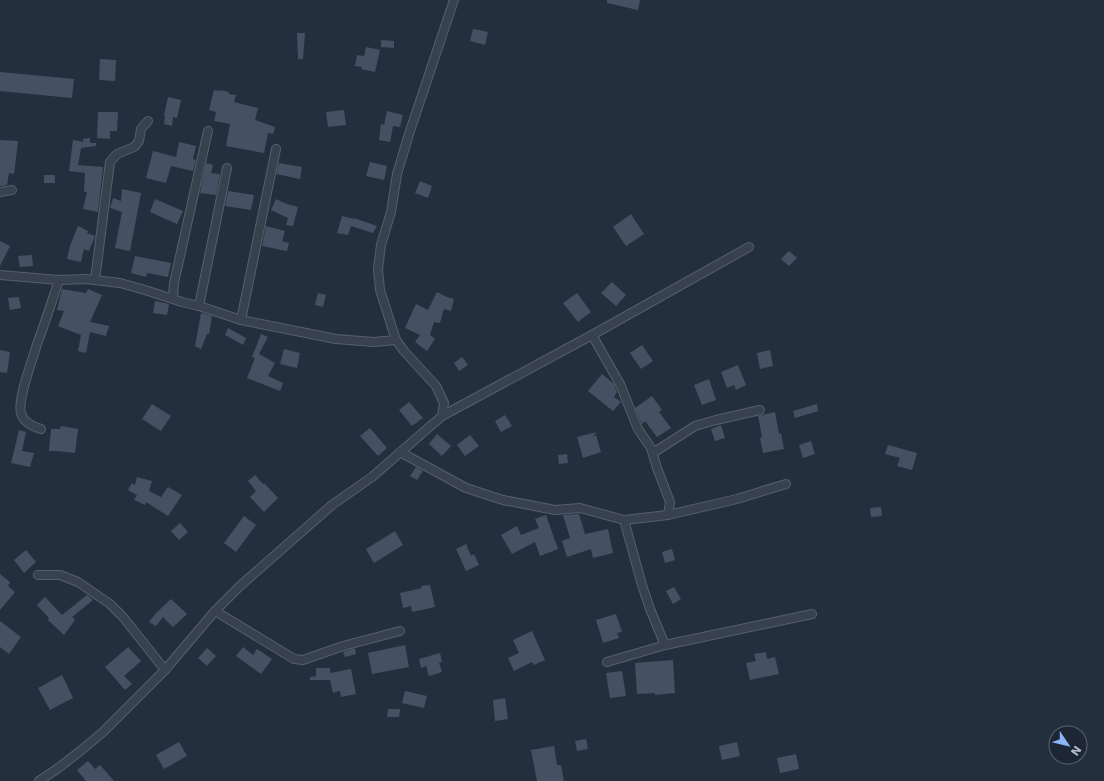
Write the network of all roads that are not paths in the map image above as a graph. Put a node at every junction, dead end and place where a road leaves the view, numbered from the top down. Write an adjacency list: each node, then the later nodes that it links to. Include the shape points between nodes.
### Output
1 (454, 0): 16 (street, via 397,174 391,212 381,245 378,269 380,290)
2 (148, 121): 11 (street, via 141,129 139,142 134,147 116,154 110,162)
3 (208, 131): 12 (street)
4 (276, 149): 14 (street)
5 (227, 168): 13 (street)
6 (12, 190): 7 (street)
7 (0, 192)
8 (749, 247): 15 (street)
9 (0, 275): 10 (street)
10 (59, 280): 11 (street); 19 (street, via 26,379 21,403 20,412 24,419 28,424)
11 (96, 280): 12 (street, via 120,283)
12 (172, 298): 13 (street)
13 (200, 306): 14 (street)
14 (241, 320): 16 (street, via 336,339 374,342)
15 (592, 335): 18 (street); 21 (street, via 620,384 638,429)
16 (396, 340): 18 (street, via 436,386 444,403)
17 (760, 410): 21 (street, via 695,426)
18 (442, 416): 20 (street)
19 (41, 429)
20 (400, 452): 24 (street, via 466,488 503,500 555,510 580,508); 26 (street, via 326,511)
21 (653, 453): 23 (street, via 670,502)
22 (786, 484): 23 (street, via 737,499)
23 (668, 514): 24 (street)
24 (624, 520): 29 (street, via 642,585)
25 (38, 575): 31 (street, via 60,575 78,582 110,604)
26 (215, 611): 28 (street, via 294,659 302,660); 31 (street)
27 (812, 614): 29 (street)
28 (400, 631)
29 (665, 645): 30 (street)
30 (607, 662)
31 (164, 670): 32 (street, via 103,732)
32 (39, 781)

